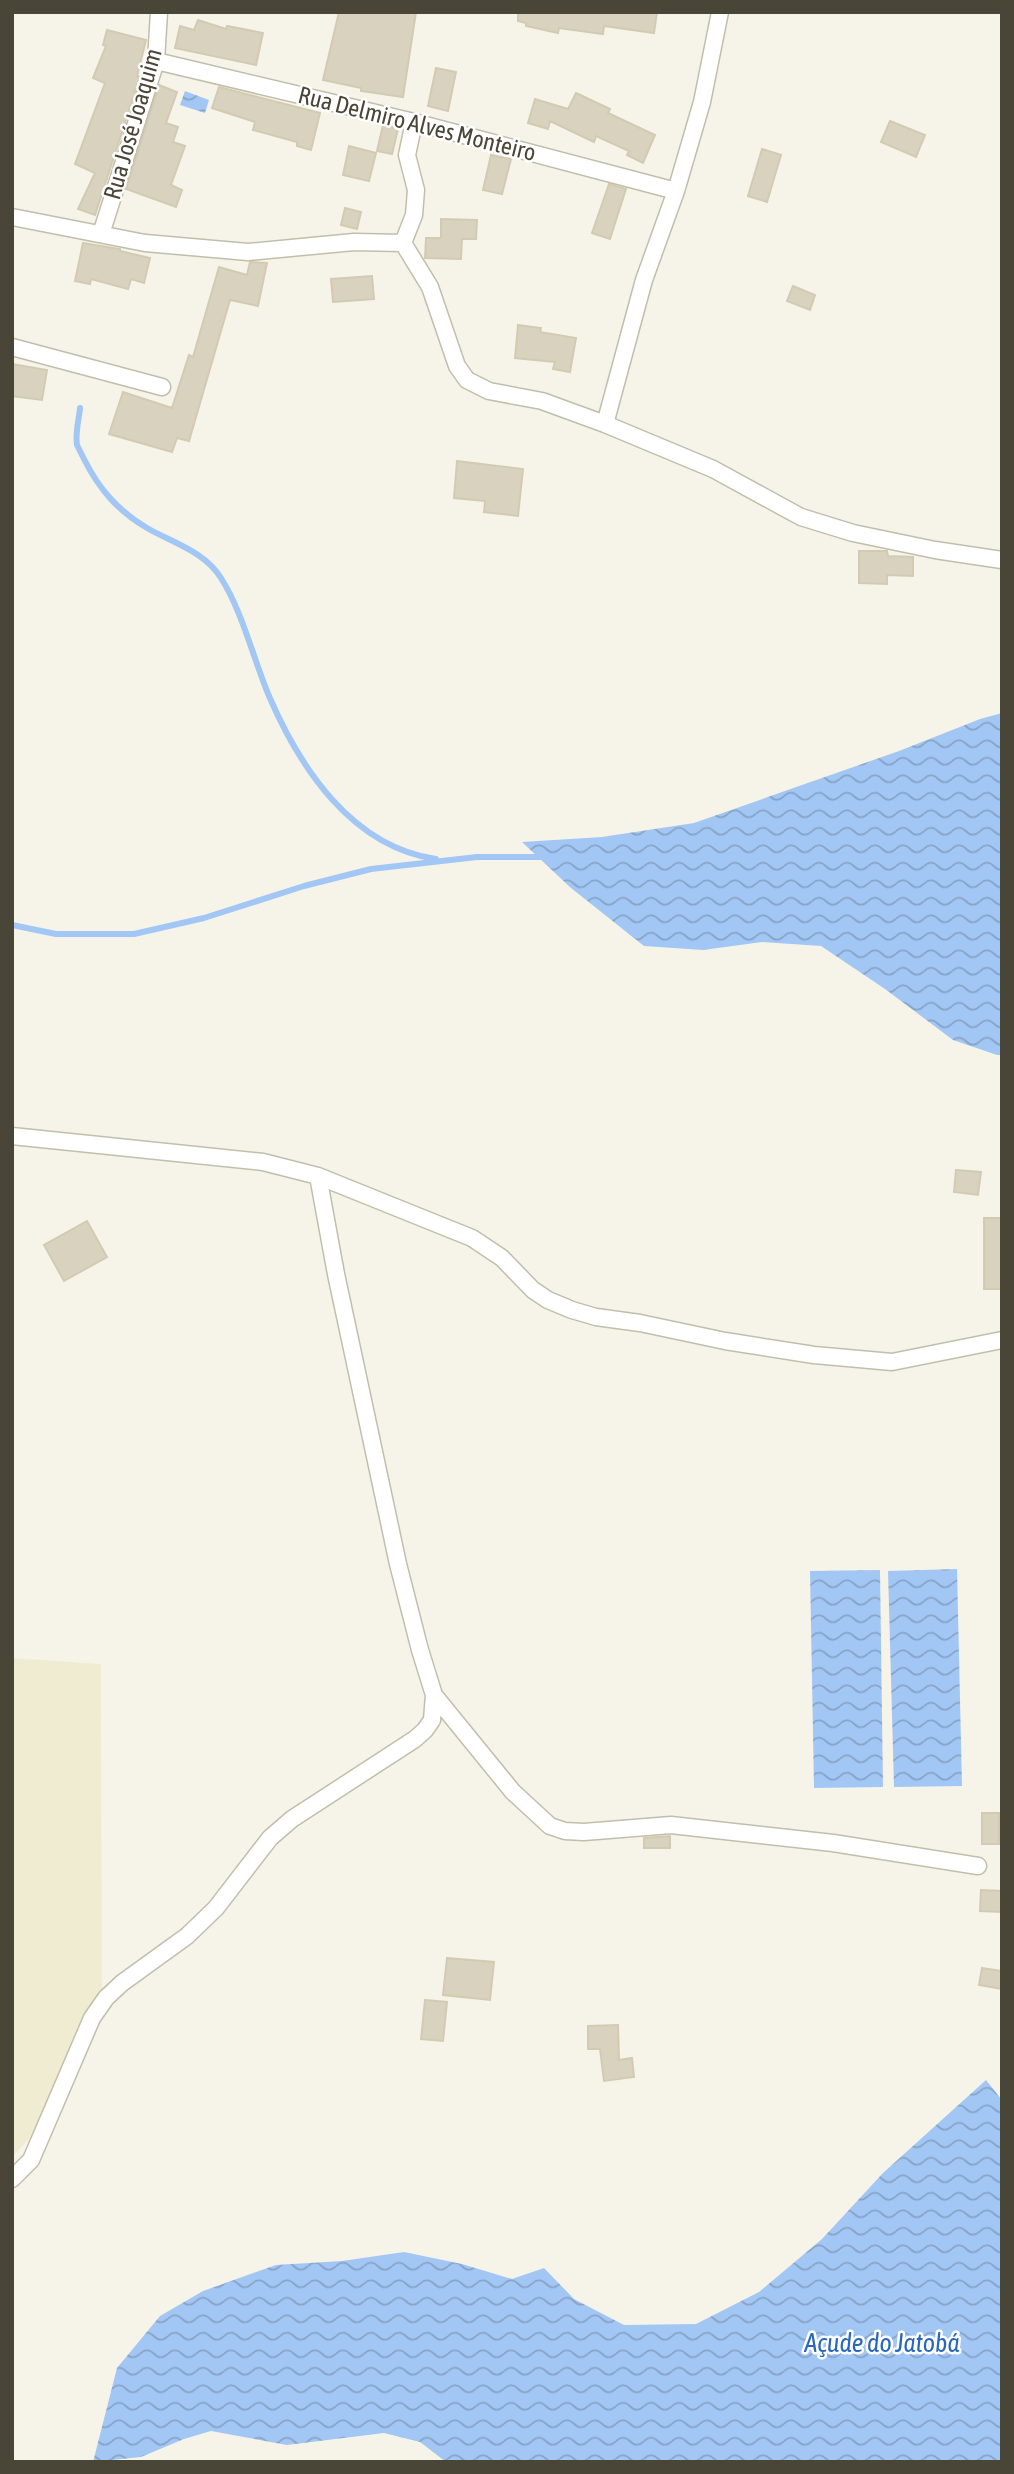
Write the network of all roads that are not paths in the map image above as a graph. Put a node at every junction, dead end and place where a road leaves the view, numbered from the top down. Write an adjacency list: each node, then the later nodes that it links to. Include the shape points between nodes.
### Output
1 (159, 12): 3 (street, Rua José Joaquim)
2 (714, 14): 5 (street, via 702,102)
3 (156, 61): 4 (street, Rua Delmiro Alves Monteiro); 7 (street, Rua José Joaquim)
4 (414, 122): 5 (street, Rua Delmiro Alves Monteiro); 8 (street, via 407,155 416,190 414,215)
5 (676, 191): 11 (street, via 645,280)
6 (12, 217): 7 (street)
7 (101, 234): 8 (street, via 145,243 248,252 355,242)
8 (403, 243): 11 (street, via 430,287 457,366 467,380 489,391 542,401)
9 (12, 347): 10 (street)
10 (162, 387)
11 (606, 424): 12 (street, via 713,469 801,517 867,536)
12 (1002, 560)
13 (12, 1136): 14 (street, via 263,1162)
14 (318, 1176): 15 (street, via 472,1238 548,1300 596,1317 814,1355 892,1362); 16 (street, via 398,1564)
15 (1002, 1340)
16 (435, 1695): 17 (street, via 531,1811 565,1831 671,1825 833,1843); 18 (street, via 432,1720 415,1739 292,1819 270,1838 197,1927 106,1998 92,2018 31,2160)
17 (978, 1866)
18 (12, 2179)

